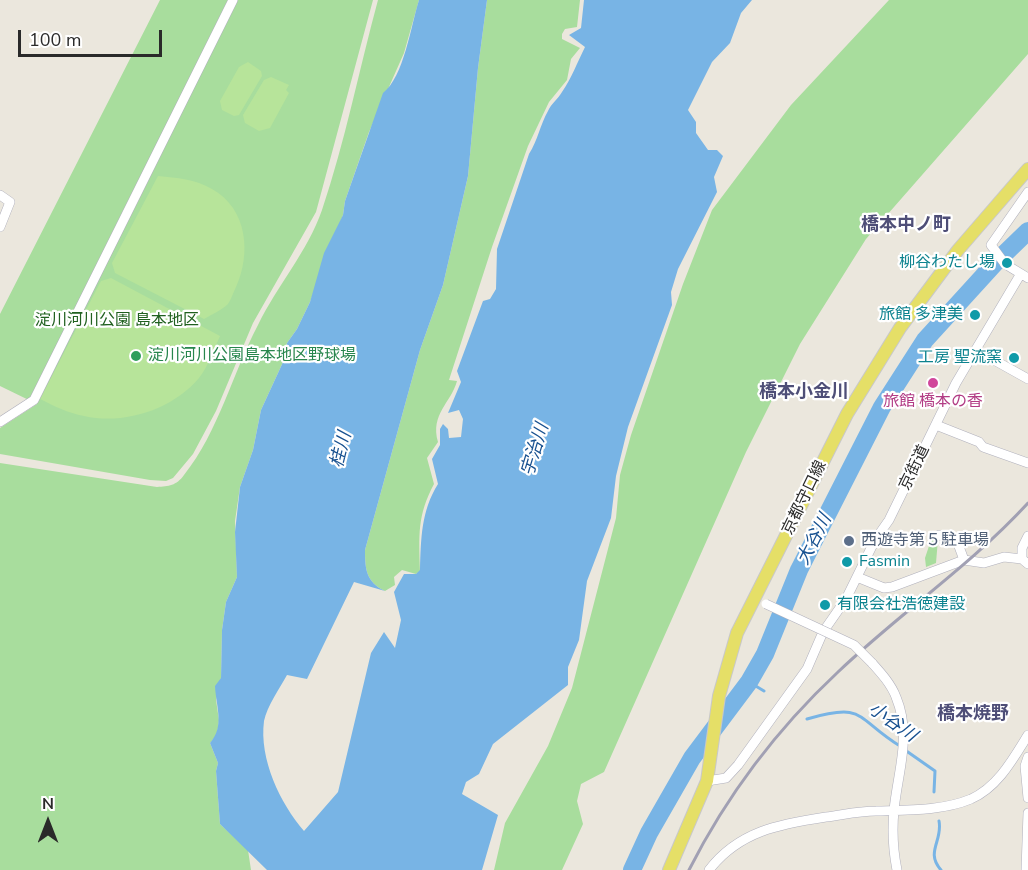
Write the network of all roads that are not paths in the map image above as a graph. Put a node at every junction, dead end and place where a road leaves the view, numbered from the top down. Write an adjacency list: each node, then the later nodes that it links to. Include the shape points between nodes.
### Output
1 (233, 0): 9 (street, via 34,400)
2 (1026, 175): 17 (main road, 京都守口線, via 958,250 900,328 847,414)
3 (1028, 192): 6 (street, via 993,242 995,252 1005,264)
4 (0, 195): 5 (street, via 10,202)
5 (0, 227)
6 (1024, 277): 7 (street, 京街道)
7 (976, 350): 8 (street); 10 (street, 京街道)
8 (1028, 379)
9 (0, 422)
10 (936, 425): 11 (street); 16 (street, 京街道)
11 (1028, 463)
12 (939, 535): 14 (street, via 957,541)
13 (1028, 536): 15 (street, via 1022,548)
14 (964, 560): 15 (street, via 984,563 1004,557); 16 (street, via 892,587 884,588)
15 (1025, 562)
16 (857, 577): 20 (street, 京街道, via 807,669 738,765 726,778)
17 (761, 602): 20 (main road, 京都守口線, via 730,651); 22 (street, bridge, via 854,645 895,694 905,746)
18 (1028, 735): 22 (street, via 998,780 972,798 939,807)
19 (1027, 761): 21 (street)
20 (707, 781): 25 (main road, 京都守口線)
21 (1028, 798)
22 (894, 810): 26 (street, via 785,823 759,831 718,858); 27 (street, via 892,846)
23 (1028, 813): 24 (street)
24 (1027, 838): 28 (street)
25 (669, 870)
26 (709, 870)
27 (897, 870)
28 (1026, 870)

